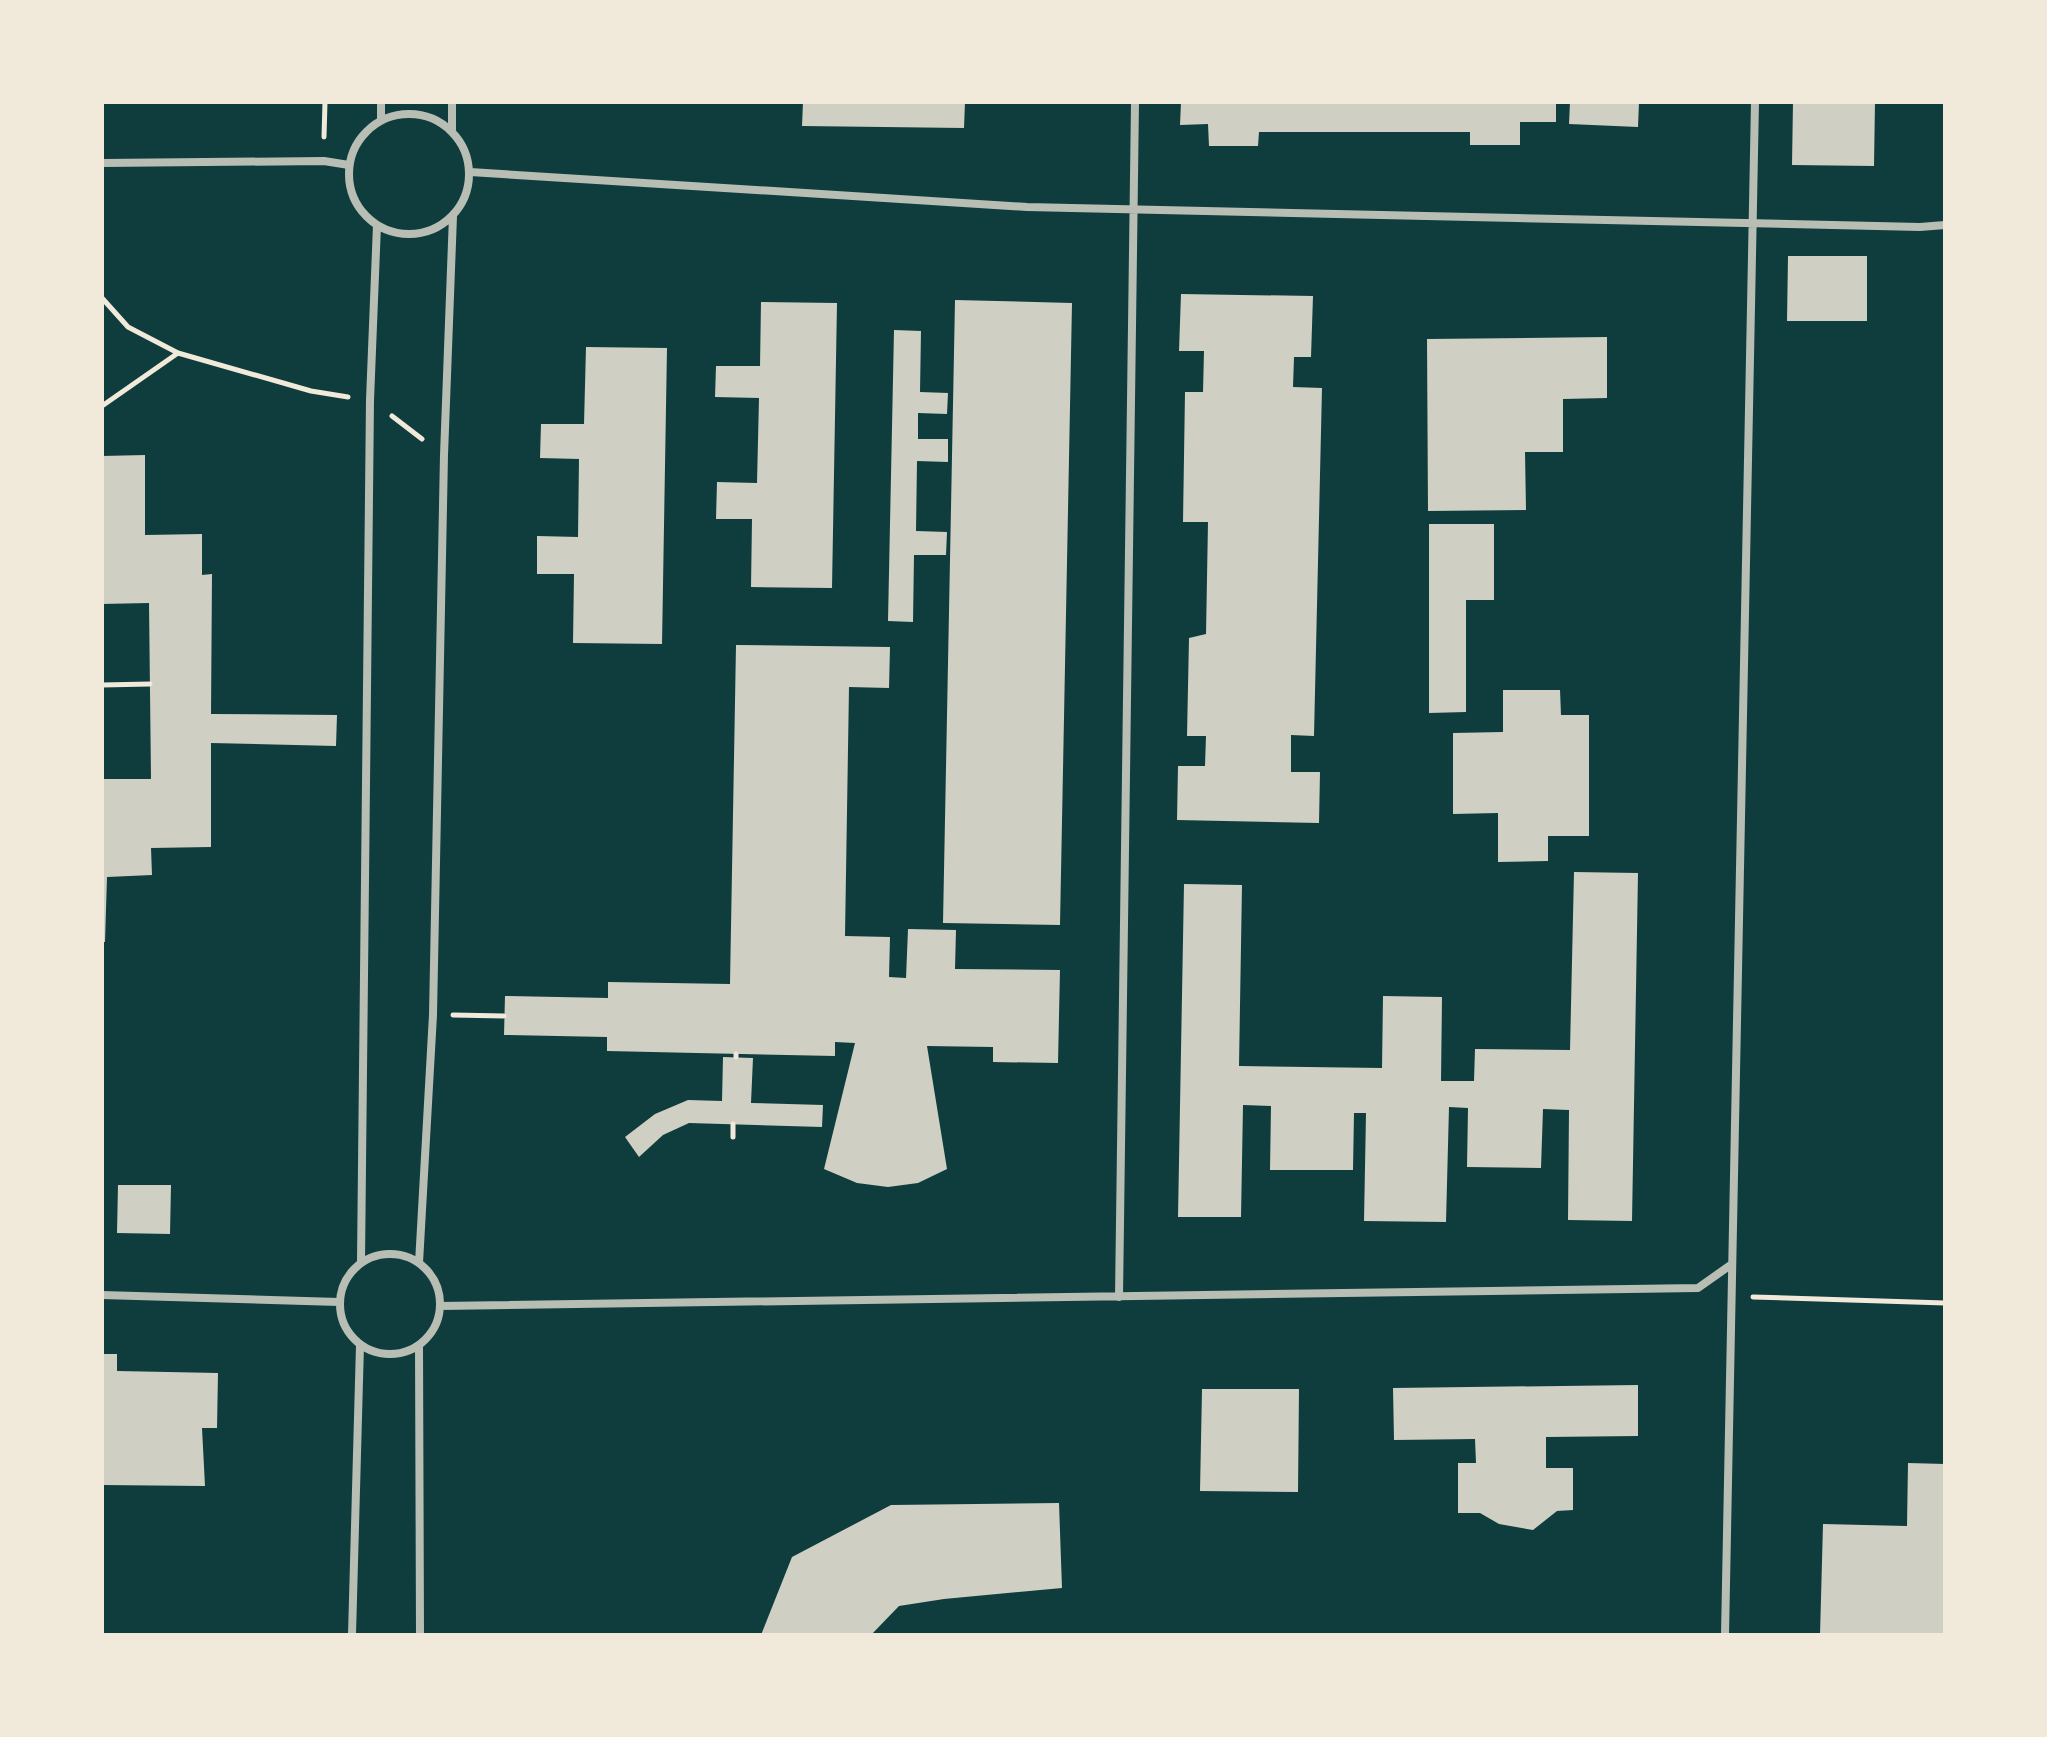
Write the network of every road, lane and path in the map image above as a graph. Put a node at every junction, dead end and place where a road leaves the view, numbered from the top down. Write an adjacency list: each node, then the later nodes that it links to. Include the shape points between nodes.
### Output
1 (325, 102): 8 (path)
2 (381, 102): 6 (street)
3 (452, 102): 7 (street)
4 (1135, 102): 12 (street)
5 (1755, 102): 14 (street)
6 (381, 118): 7 (street, via 411,112 435,118); 10 (street, via 357,143)
7 (452, 130): 11 (street, via 466,151)
8 (324, 161): 9 (street); 10 (street)
9 (102, 163)
10 (349, 165): 15 (street, via 355,201)
11 (470, 172): 12 (street); 13 (street, via 462,204)
12 (1134, 209): 14 (street); 32 (street)
13 (453, 216): 15 (street, via 412,235); 21 (street)
14 (1754, 223): 16 (street); 30 (street)
15 (377, 225): 19 (street)
16 (1945, 225)
17 (102, 298): 18 (path, via 128,327)
18 (178, 353): 19 (path, via 311,391); 20 (path)
19 (370, 400): 21 (path); 28 (street)
20 (102, 406)
21 (444, 455): 24 (street)
22 (150, 684): 23 (path)
23 (102, 685)
24 (433, 1015): 25 (path); 29 (street)
25 (504, 1016)
26 (733, 1124): 27 (path)
27 (733, 1137)
28 (361, 1262): 29 (street, via 391,1253); 34 (street, via 342,1287)
29 (419, 1263): 36 (street, via 435,1282)
30 (1732, 1264): 32 (street, via 1698,1288); 33 (street)
31 (102, 1295): 34 (street)
32 (1119, 1297): 36 (street)
33 (1732, 1297): 35 (path); 41 (street)
34 (339, 1302): 37 (street, via 344,1326)
35 (1945, 1303)
36 (440, 1306): 38 (street, via 430,1334)
37 (360, 1345): 38 (street, via 390,1355); 39 (street)
38 (419, 1345): 40 (street)
39 (352, 1635)
40 (420, 1635)
41 (1725, 1635)

